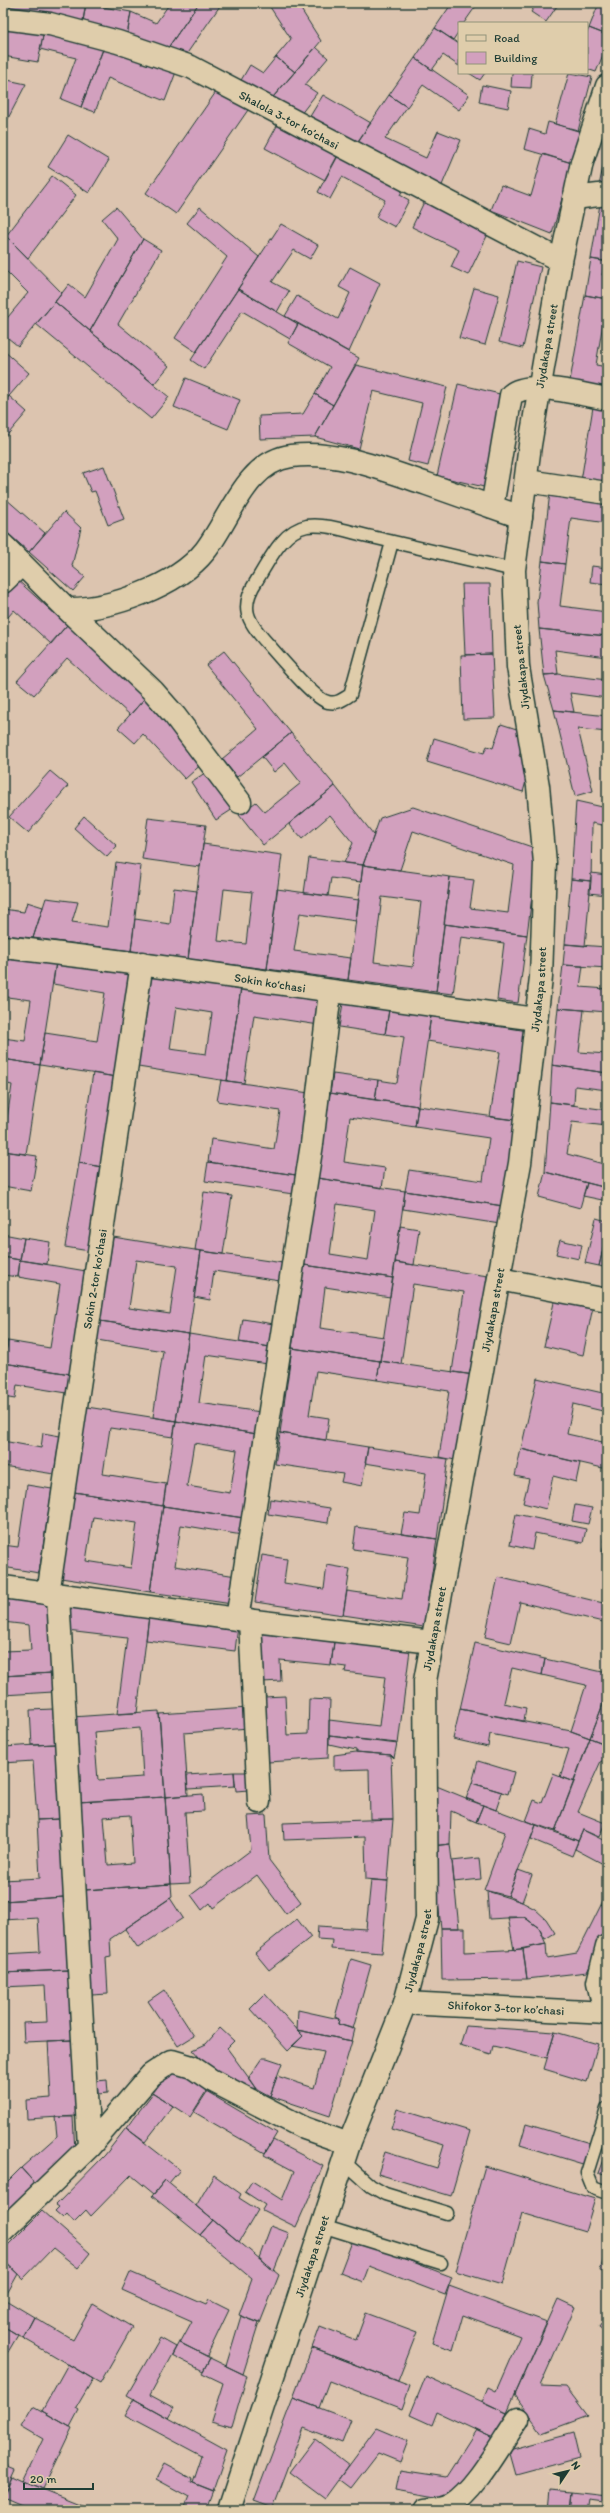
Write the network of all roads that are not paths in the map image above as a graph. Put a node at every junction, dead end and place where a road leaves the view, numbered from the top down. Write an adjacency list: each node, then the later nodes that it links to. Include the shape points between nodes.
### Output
1 (3, 18): 5 (street, Shalola 3-tor koʼchasi, via 50,24 118,42 191,67)
2 (607, 86): 4 (street, Jiydakapa street, via 582,162)
3 (607, 194): 4 (street)
4 (574, 198): 5 (street, Jiydakapa street)
5 (561, 261): 6 (street, Jiydakapa street)
6 (540, 388): 7 (street); 8 (street, Jiydakapa street); 10 (street, via 515,391 508,401)
7 (607, 399)
8 (527, 481): 9 (street); 11 (street, Jiydakapa street)
9 (607, 493)
10 (492, 507): 11 (street); 17 (street, via 373,466 309,456 277,459 264,466 243,490 205,551 182,573 170,581 105,606)
11 (521, 517): 15 (street, Jiydakapa street)
12 (392, 542): 12 (lane, via 325,526 306,526 289,534 280,543 248,593 246,607 249,621 315,694 326,702 338,703 350,695); 15 (lane)
13 (3, 546): 14 (street)
14 (22, 564): 16 (street); 17 (street)
15 (514, 570): 22 (street, Jiydakapa street, via 518,667 538,786 545,863 541,977)
16 (3, 582)
17 (67, 609): 18 (street, via 153,691)
18 (240, 802)
19 (3, 947): 20 (street, Sokin koʻchasi)
20 (142, 963): 21 (street, Sokin koʻchasi); 26 (street, Sokin 2-tor koʼchasi)
21 (330, 992): 22 (street, Sokin koʻchasi); 27 (street, via 312,1144)
22 (536, 1019): 23 (street, Jiydakapa street, via 520,1163)
23 (499, 1279): 24 (street); 28 (street, Jiydakapa street)
24 (607, 1300)
25 (3, 1587): 26 (street)
26 (53, 1595): 27 (street); 34 (street, Sokin 2-tor koʼchasi)
27 (244, 1620): 28 (street); 29 (street)
28 (432, 1642): 31 (street, Jiydakapa street, via 425,1681 427,1919)
29 (260, 1802)
30 (607, 1946): 32 (street, via 598,1982)
31 (405, 2003): 32 (street, Shifokor 3-tor koʼchasi); 35 (street, Jiydakapa street)
32 (606, 2015)
33 (607, 2109): 36 (lane, via 588,2173 593,2188)
34 (89, 2147): 35 (street, via 151,2076 172,2061 192,2067 211,2080); 39 (street)
35 (346, 2152): 37 (lane, via 371,2186 386,2194); 38 (street, Jiydakapa street)
36 (607, 2193)
37 (447, 2213)
38 (322, 2226): 40 (lane); 42 (street, Jiydakapa street)
39 (3, 2230)
40 (441, 2263)
41 (518, 2419): 43 (street, via 466,2494 439,2509)
42 (229, 2510)
43 (425, 2510)

